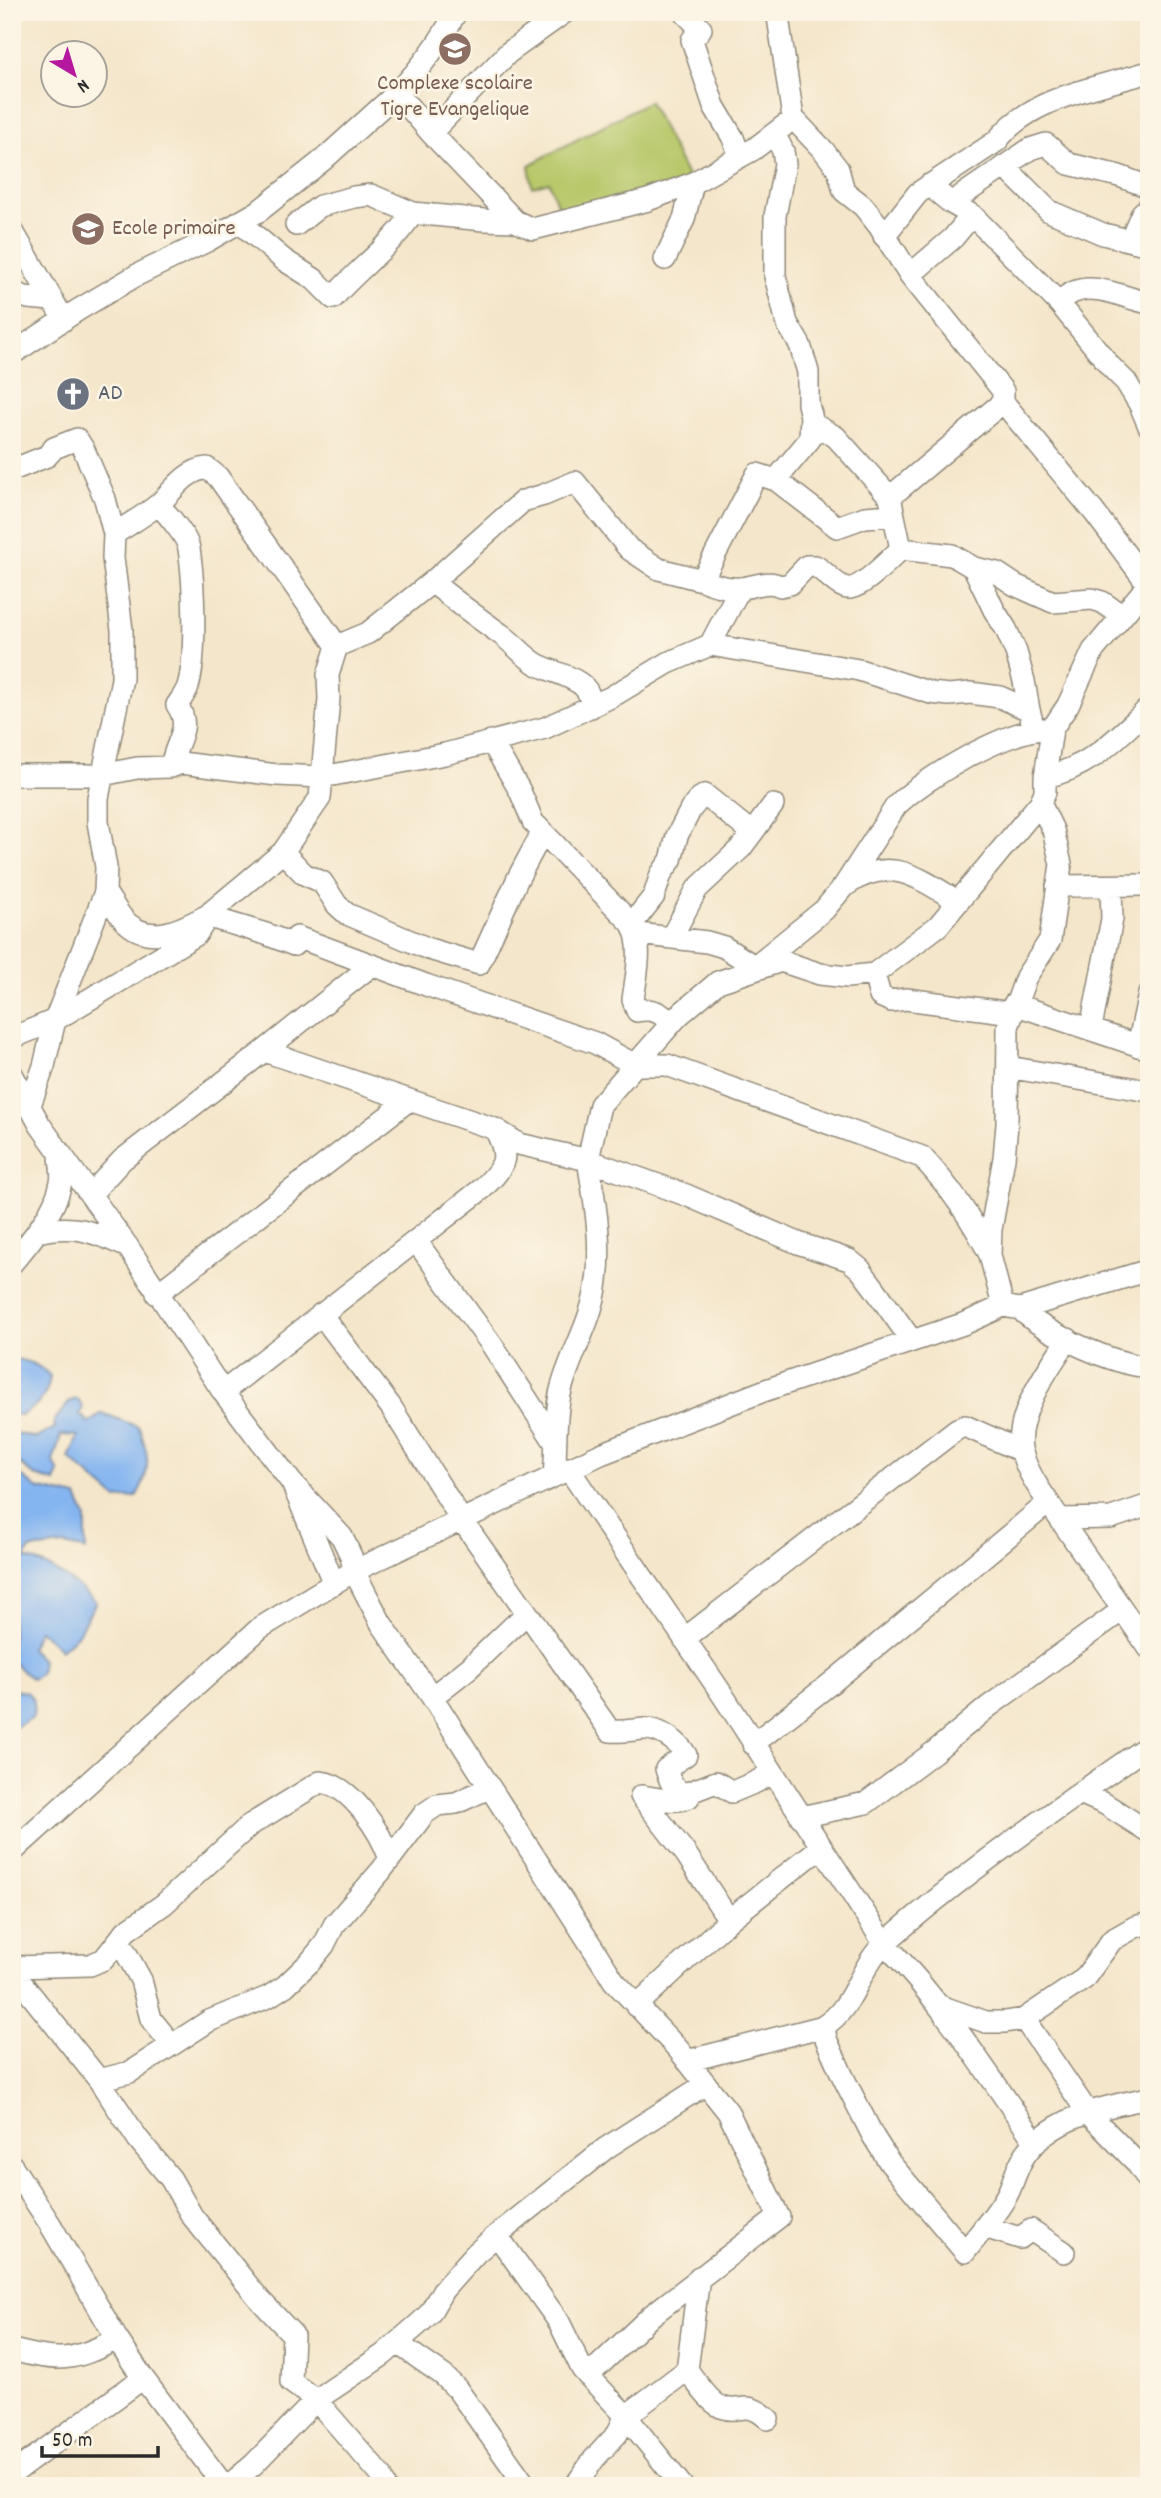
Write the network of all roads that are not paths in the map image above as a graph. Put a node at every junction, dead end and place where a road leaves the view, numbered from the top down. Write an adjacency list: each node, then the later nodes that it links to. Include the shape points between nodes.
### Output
1 (456, 12): 6 (street, via 441,41)
2 (565, 12): 8 (street, via 508,53)
3 (684, 12): 10 (street, via 701,29 692,40 714,106)
4 (779, 14): 7 (street)
5 (1149, 72): 13 (street, via 1096,85 1041,107)
6 (397, 93): 8 (street); 20 (street, via 323,160)
7 (793, 118): 9 (street); 23 (street, via 838,169 844,191 863,206)
8 (431, 132): 19 (street)
9 (775, 135): 10 (street); 34 (street, via 785,164 775,216 775,276 787,323 808,372)
10 (740, 157): 12 (street)
11 (1004, 166): 14 (street, via 1046,144 1069,164); 15 (street); 24 (street, via 1049,211 1104,234)
12 (693, 183): 19 (street, via 648,201 533,229); 25 (street, via 684,219)
13 (929, 185): 15 (street); 23 (street)
14 (1149, 187)
15 (951, 203): 18 (street)
16 (1149, 208): 24 (street, via 1142,213)
17 (413, 213): 19 (street); 20 (street, via 400,233 333,298); 21 (street, via 371,195 320,206)
18 (972, 215): 26 (street); 29 (street)
19 (515, 221)
20 (239, 222): 31 (street, via 137,275)
21 (296, 225)
22 (12, 230): 28 (street)
23 (884, 236): 26 (street)
24 (1140, 242)
25 (665, 259)
26 (910, 275): 33 (street, via 1003,391)
27 (12, 292): 28 (street)
28 (52, 300): 31 (street)
29 (1059, 303): 30 (street, via 1068,293 1090,287); 35 (street, via 1126,382)
30 (1149, 303)
31 (64, 320): 32 (street)
32 (12, 354)
33 (1003, 402): 39 (street); 45 (street)
34 (811, 414): 37 (street, via 810,439); 39 (street, via 813,424 836,437)
35 (1149, 426)
36 (12, 470): 40 (street, via 77,439 105,499)
37 (776, 480): 39 (street, via 838,527); 43 (street, via 757,474)
38 (158, 505): 40 (street); 49 (street, via 186,477 207,468 218,477); 54 (street, via 189,548 191,568 192,659 188,685 177,705 185,723)
39 (891, 506): 41 (street)
40 (114, 534): 56 (street, via 122,679)
41 (901, 549): 42 (street, via 952,555); 46 (street, via 857,587 847,587 815,566 807,566 790,584 773,582)
42 (974, 568): 47 (street, via 997,573 1052,602 1092,599); 52 (street, via 1016,652)
43 (702, 580): 44 (street, via 659,569 629,549 575,482 523,501); 46 (street)
44 (432, 582): 49 (street, via 368,633); 50 (street, via 522,654 587,689)
45 (1149, 584): 47 (street)
46 (740, 589): 48 (street)
47 (1121, 615): 52 (street, via 1093,650 1068,705)
48 (710, 645): 50 (street); 52 (street, via 859,670 931,693 1000,698)
49 (337, 646): 57 (street, via 328,675)
50 (591, 707): 53 (street, via 545,728)
51 (1149, 708): 58 (street, via 1097,757)
52 (1038, 723): 58 (street); 64 (street, via 960,762 904,798)
53 (491, 741): 57 (street); 61 (street)
54 (171, 767): 56 (street); 57 (street, via 181,763)
55 (12, 775): 56 (street)
56 (102, 775): 68 (street, via 98,822)
57 (322, 777): 63 (street, via 320,798)
58 (1045, 777): 59 (street)
59 (1040, 803): 65 (street, via 1053,830 1061,864); 69 (street)
60 (773, 805): 62 (street)
61 (542, 833): 71 (street); 73 (street)
62 (752, 833): 71 (street, via 705,795 699,798 679,830 671,860); 72 (street, via 697,889)
63 (283, 852): 70 (street); 73 (street, via 304,874 322,882 348,914 429,949)
64 (844, 886): 69 (street, via 878,870 904,871); 75 (street, via 813,921)
65 (1057, 886): 67 (street); 79 (street, via 1050,940)
66 (1149, 886): 67 (street)
67 (1111, 887): 82 (street, via 1112,919)
68 (105, 892): 70 (street, via 124,920 135,929 157,935); 80 (street)
69 (957, 901): 76 (street, via 938,926)
70 (206, 916): 74 (street, via 294,945 297,937); 80 (street, via 196,935)
71 (635, 929): 72 (street); 81 (street, via 639,951 633,1000 637,1010 649,1009)
72 (671, 939): 75 (street, via 724,947)
73 (479, 964): 78 (street)
74 (372, 965): 78 (street); 85 (street)
75 (751, 968): 76 (street, via 781,961 820,974); 81 (street, via 718,982)
76 (874, 974): 79 (street, via 880,996 891,1001)
77 (1149, 994): 84 (street)
78 (457, 995): 86 (street, via 595,1043)
79 (1013, 1008): 82 (street); 87 (street, via 1008,1027)
80 (55, 1020): 83 (street); 91 (street)
81 (671, 1024): 86 (street)
82 (1091, 1028): 84 (street)
83 (12, 1038)
84 (1143, 1047)
85 (264, 1051): 90 (street); 95 (street, via 122,1160)
86 (635, 1065): 94 (street, via 600,1105); 99 (street, via 667,1065 922,1157 969,1217)
87 (1009, 1067): 89 (street); 99 (street, via 1006,1142)
88 (12, 1074): 91 (street)
89 (1149, 1091)
90 (409, 1100): 92 (street); 102 (street)
91 (29, 1108): 93 (street)
92 (495, 1129): 94 (street, via 519,1144); 97 (street, via 505,1148 503,1164 483,1188)
93 (60, 1154): 95 (street); 96 (street, via 61,1182)
94 (588, 1160): 106 (street, via 849,1260); 109 (street, via 598,1237 596,1287 588,1324 562,1388)
95 (90, 1194): 98 (street)
96 (37, 1232): 98 (street, via 72,1228); 100 (street)
97 (416, 1241): 104 (street); 109 (street, via 492,1345)
98 (128, 1247): 102 (street)
99 (990, 1255): 103 (street)
100 (12, 1263)
101 (1149, 1270): 103 (street)
102 (157, 1294): 108 (street)
103 (1011, 1307): 105 (street); 106 (street)
104 (321, 1314): 108 (street); 115 (street, via 391,1407)
105 (1068, 1339): 107 (street, via 1105,1358); 110 (street, via 1027,1409)
106 (912, 1341): 111 (street, via 766,1390)
107 (1149, 1367)
108 (223, 1392): 112 (street)
109 (557, 1446): 111 (street)
110 (1021, 1451): 114 (street); 120 (street, via 965,1426 957,1429)
111 (561, 1472): 115 (street); 120 (street)
112 (292, 1483): 116 (street, via 342,1537); 117 (street)
113 (1149, 1505): 114 (street, via 1111,1518)
114 (1054, 1511): 118 (street); 123 (street)
115 (462, 1520): 116 (street); 119 (street)
116 (354, 1571): 117 (street); 122 (street, via 382,1623)
117 (334, 1584): 132 (street, via 260,1628)
118 (1122, 1611): 121 (street); 129 (street, via 866,1802)
119 (526, 1614): 122 (street); 126 (street, via 610,1731 647,1728 667,1736 686,1755 666,1769 676,1791 685,1794)
120 (684, 1639): 123 (street)
121 (1149, 1648)
122 (432, 1697): 127 (street)
123 (753, 1744): 125 (street)
124 (1149, 1745): 128 (street)
125 (772, 1773): 126 (street, via 732,1792 716,1782); 129 (street)
126 (705, 1786): 134 (street, via 686,1800 641,1796)
127 (489, 1788): 133 (street, via 430,1809); 139 (street, via 614,1981)
128 (1080, 1793): 130 (street); 137 (street)
129 (801, 1817): 131 (street)
130 (1149, 1832)
131 (820, 1848): 134 (street); 137 (street)
132 (12, 1852)
133 (390, 1859): 136 (street, via 379,1831 362,1810 328,1783 313,1784 250,1825); 143 (street, via 299,1975 268,1997 209,2021)
134 (729, 1920): 139 (street)
135 (1149, 1923): 141 (street, via 1112,1940 1084,1979)
136 (119, 1940): 138 (street, via 104,1959 90,1965); 143 (street, via 141,1980 151,2019)
137 (884, 1943): 140 (street); 142 (street, via 844,2010)
138 (12, 1969): 145 (street)
139 (636, 2006): 144 (street)
140 (940, 2006): 141 (street, via 986,2022); 149 (street)
141 (1024, 2019): 148 (street)
142 (824, 2026): 144 (street); 152 (street, via 859,2111 890,2163 965,2252)
143 (172, 2045): 145 (street, via 130,2072)
144 (687, 2061): 146 (street)
145 (99, 2080): 162 (street, via 138,2140 171,2179 192,2216 293,2335 291,2382)
146 (706, 2084): 153 (street, via 606,2148); 155 (street, via 728,2112 779,2217)
147 (1149, 2098): 148 (street)
148 (1088, 2113): 149 (street); 151 (street)
149 (1036, 2143): 152 (street)
150 (12, 2166): 156 (street)
151 (1149, 2181)
152 (984, 2227): 154 (street, via 1020,2238 1031,2230)
153 (497, 2235): 157 (street); 160 (street, via 549,2306)
154 (1064, 2252)
155 (699, 2277): 159 (street); 160 (street)
156 (117, 2339): 158 (street, via 62,2360); 161 (street)
157 (397, 2343): 162 (street); 168 (street, via 457,2389)
158 (12, 2350)
159 (687, 2370): 163 (street); 164 (street, via 714,2403 754,2408)
160 (588, 2376): 163 (street)
161 (143, 2378): 165 (street); 166 (street)
162 (316, 2400): 166 (street); 167 (street, via 381,2475)
163 (626, 2416): 169 (street); 170 (street)
164 (768, 2419)
165 (12, 2474)
166 (226, 2486)
167 (385, 2486)
168 (526, 2486)
169 (575, 2486)
170 (682, 2486)

